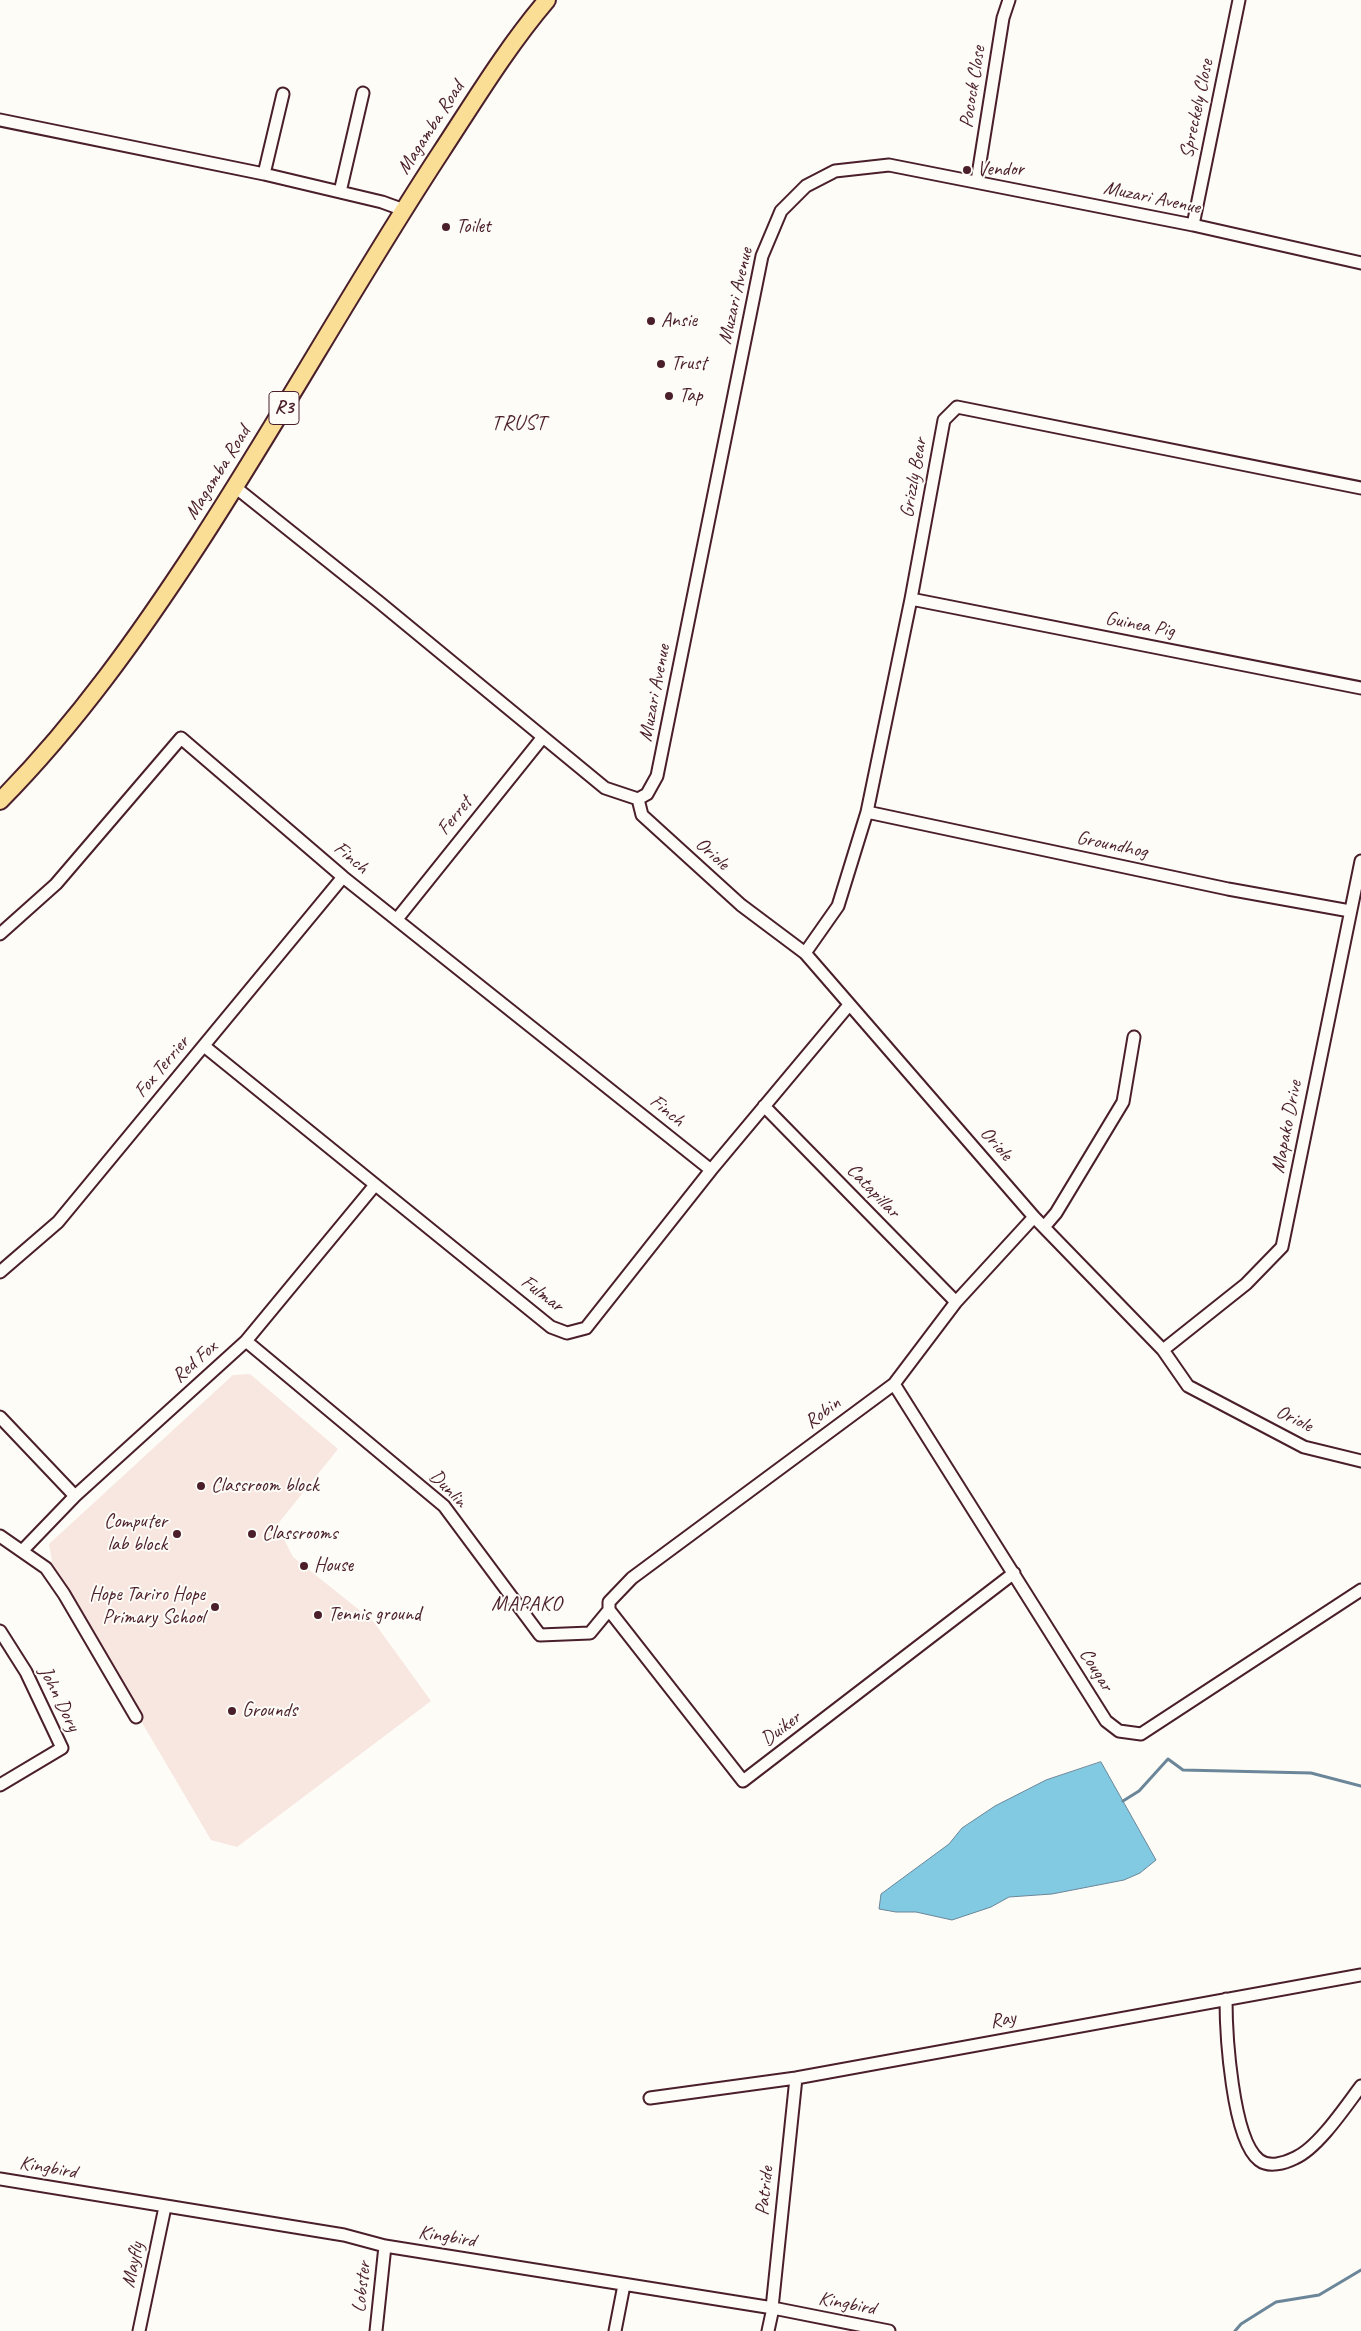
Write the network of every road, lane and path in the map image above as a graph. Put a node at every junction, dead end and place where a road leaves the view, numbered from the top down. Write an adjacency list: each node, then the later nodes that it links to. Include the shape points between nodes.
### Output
1 (547, 0): 10 (highway, Magamba Road / R3, via 519,33)
2 (1009, 0): 8 (street, Pocock Close)
3 (1239, 0): 11 (street, Spreckely Close)
4 (363, 93): 9 (street)
5 (283, 94): 7 (street)
6 (0, 120): 7 (street)
7 (264, 174): 9 (street)
8 (978, 181): 11 (street, Muzari Avenue); 18 (street, Muzari Avenue, via 889,165 835,171 806,186 781,211 762,256 657,776 647,794)
9 (340, 192): 10 (street)
10 (404, 210): 13 (highway, Magamba Road / R3)
11 (1193, 225): 12 (street, Muzari Avenue)
12 (1361, 263)
13 (235, 487): 17 (street); 19 (highway, Magamba Road / R3, via 130,648 32,768)
14 (1361, 488): 15 (street, Grizzly Bear, via 957,407 944,420)
15 (911, 599): 16 (street, Guinea Pig); 20 (street, Grizzly Bear)
16 (1361, 688)
17 (543, 737): 18 (street, via 605,788); 24 (street, Ferret)
18 (638, 800): 26 (street, Oriole, via 642,815 741,905)
19 (0, 801)
20 (868, 812): 23 (street, Groundhog, via 1228,889); 26 (street, Grizzly Bear, via 838,906)
21 (1361, 861): 23 (street, Mapako Drive)
22 (343, 877): 24 (street, Finch); 25 (street, Finch, via 181,738 56,884); 29 (street, Fox Terrier)
23 (1350, 911): 38 (street, Mapako Drive, via 1282,1247 1246,1284)
24 (397, 919): 31 (street, Finch)
25 (0, 934)
26 (805, 953): 27 (street, Oriole)
27 (849, 1005): 30 (street, Fulmar); 33 (street, Oriole)
28 (1134, 1037): 34 (street, via 1123,1102 1056,1213)
29 (204, 1046): 32 (street, Fulmar); 35 (street, Fox Terrier, via 58,1222)
30 (764, 1106): 31 (street, Fulmar); 36 (street, Catapillar)
31 (711, 1170): 32 (street, Fulmar, via 586,1328 567,1333 551,1327)
32 (375, 1185): 37 (street, Red Fox)
33 (1034, 1217): 34 (street, Oriole); 36 (street, Robin)
34 (1044, 1227): 38 (street, Oriole)
35 (0, 1272)
36 (956, 1302): 39 (street, Robin)
37 (246, 1341): 42 (street, Red Fox); 47 (street, Dunlin, via 444,1506 540,1635 590,1633)
38 (1163, 1350): 41 (street, Oriole, via 1188,1386 1304,1447)
39 (894, 1384): 45 (street, Cougar); 47 (street, Robin, via 632,1578 609,1602)
40 (0, 1417): 42 (street)
41 (1361, 1461)
42 (75, 1496): 44 (street, Red Fox)
43 (0, 1536): 44 (street)
44 (22, 1551): 49 (street, via 46,1568 55,1581)
45 (1014, 1574): 46 (street, Cougar, via 1106,1722 1119,1731 1141,1734); 47 (street, Duiker, via 743,1781)
46 (1361, 1590)
47 (609, 1610)
48 (0, 1631): 50 (street, John Dory, via 26,1672 62,1748)
49 (136, 1717)
50 (0, 1785)
51 (1361, 1975): 52 (street, Ray)
52 (1226, 1999): 53 (street, Ray); 54 (street, via 1232,2089 1247,2142 1259,2160 1272,2165 1296,2158 1326,2133)
53 (796, 2078): 55 (street, Ray); 60 (street, Patride)
54 (1361, 2086)
55 (650, 2098)
56 (0, 2179): 57 (street, Kingbird)
57 (165, 2207): 58 (street, Kingbird, via 344,2235); 61 (street, Mayfly)
58 (385, 2246): 59 (street, Kingbird); 62 (street, Lobster)
59 (624, 2286): 60 (street, Kingbird); 63 (street)
60 (772, 2308): 64 (street, Patride); 65 (street, Kingbird)
61 (139, 2331)
62 (376, 2331)
63 (615, 2331)
64 (768, 2331)
65 (889, 2331)

